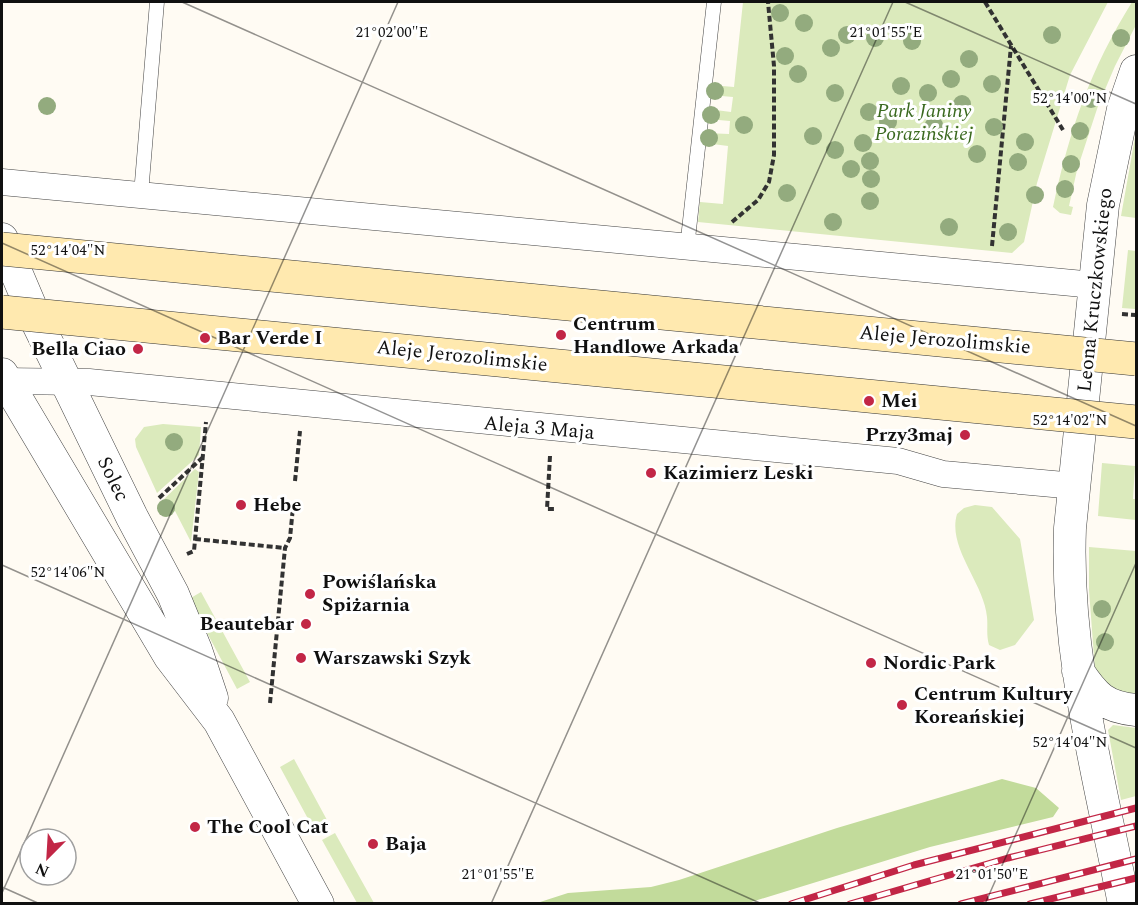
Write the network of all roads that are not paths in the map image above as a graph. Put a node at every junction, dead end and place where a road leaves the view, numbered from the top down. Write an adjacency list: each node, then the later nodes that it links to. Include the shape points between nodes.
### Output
1 (157, 2): 6 (lane)
2 (714, 2): 8 (lane)
3 (1137, 71): 4 (street, Leona Kruczkowskiego)
4 (1130, 104): 10 (street, Leona Kruczkowskiego, via 1103,205)
5 (2, 182): 6 (street)
6 (141, 194): 8 (street)
7 (2, 239): 14 (street, Solec)
8 (687, 248): 10 (street)
9 (2, 249): 12 (main road, Aleje Jerozolimskie, bridge)
10 (1094, 285): 16 (street, Leona Kruczkowskiego)
11 (2, 312): 15 (main road, Aleje Jerozolimskie, bridge)
12 (1137, 358)
13 (3, 379): 14 (street, Aleja 3 Maja); 19 (street, Solec, via 170,657)
14 (66, 382): 16 (street, Aleja 3 Maja, via 898,461 943,474); 19 (street, Solec, via 172,594 196,650)
15 (1137, 422)
16 (1075, 486): 17 (street, Leona Kruczkowskiego, via 1068,574)
17 (1077, 670): 18 (street, via 1100,699 1115,708); 21 (street, Leona Kruczkowskiego)
18 (1137, 710)
19 (219, 721): 20 (street, Solec)
20 (318, 903)
21 (1124, 903)

